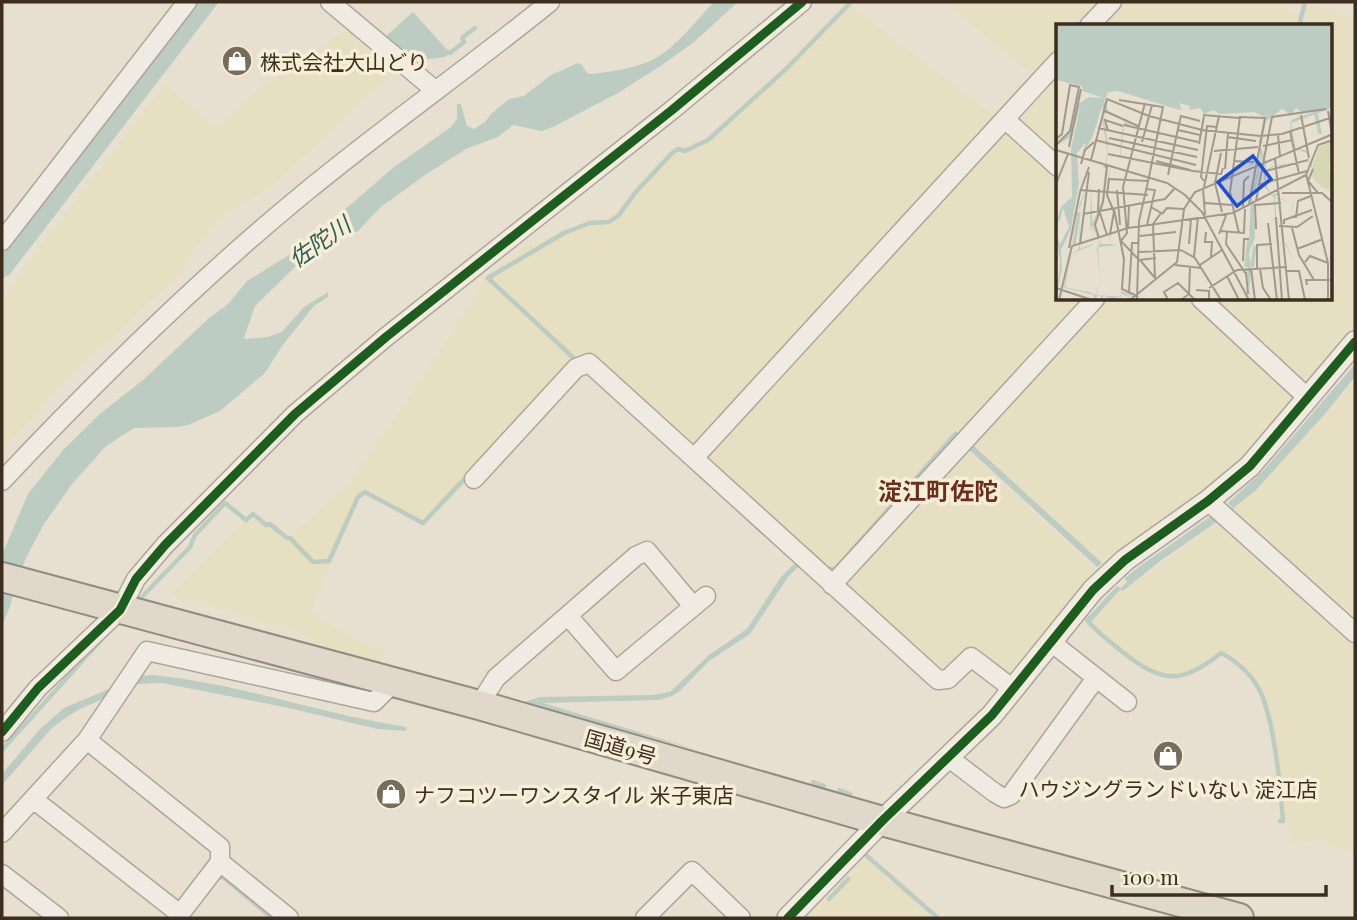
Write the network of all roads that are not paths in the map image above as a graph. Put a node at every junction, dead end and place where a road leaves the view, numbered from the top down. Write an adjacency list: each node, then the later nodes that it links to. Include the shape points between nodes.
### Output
1 (187, 2): 11 (street)
2 (330, 2): 8 (street)
3 (550, 2): 8 (street)
4 (802, 2): 22 (street, via 295,414 165,545)
5 (1112, 2): 6 (street)
6 (1091, 24)
7 (1056, 63): 9 (street)
8 (436, 91): 18 (street, via 303,195 158,322)
9 (1006, 120): 10 (street); 16 (street)
10 (1056, 165)
11 (2, 241)
12 (1094, 301): 21 (street)
13 (1203, 301): 15 (street)
14 (1355, 342): 15 (street)
15 (1309, 399): 19 (street, via 1250,466)
16 (695, 458): 17 (street, via 589,363 576,368); 21 (street)
17 (474, 479)
18 (2, 481)
19 (1209, 501): 24 (street); 25 (street, via 1125,560 1093,590)
20 (2, 577): 22 (highway, 国道9号)
21 (832, 585): 28 (street, via 938,680 948,679 971,657)
22 (117, 609): 27 (highway, 国道9号); 31 (street, via 38,688)
23 (568, 616): 23 (street, via 647,551 700,601 616,671); 30 (street, via 496,678)
24 (1355, 633)
25 (1051, 642): 26 (street); 28 (street)
26 (1096, 678): 29 (street); 33 (street, via 1011,795 1004,798 995,793)
27 (393, 683): 30 (highway, 国道9号); 32 (street, via 374,702 147,651)
28 (1013, 689): 33 (street)
29 (1127, 702)
30 (479, 705): 35 (highway, 国道9号)
31 (2, 732)
32 (86, 740): 34 (street); 37 (street, via 220,847)
33 (949, 758): 35 (street)
34 (33, 799): 36 (street); 39 (street)
35 (882, 821): 44 (street); 45 (highway, 国道9号)
36 (2, 833)
37 (220, 862): 39 (street); 41 (street)
38 (2, 874): 40 (street)
39 (178, 916)
40 (59, 918)
41 (289, 918)
42 (645, 918): 43 (street, via 692,871)
43 (741, 918)
44 (788, 918)
45 (1239, 918)

